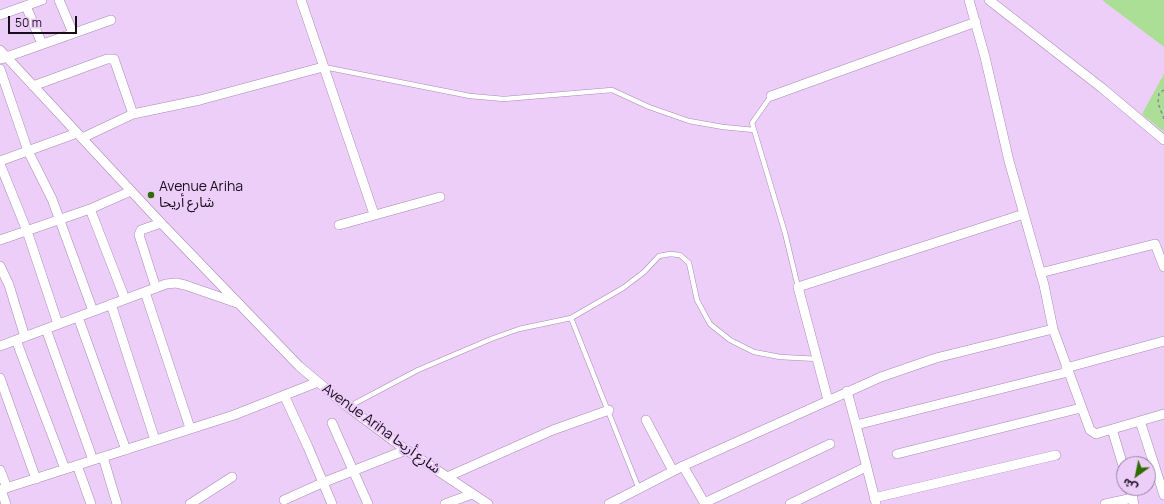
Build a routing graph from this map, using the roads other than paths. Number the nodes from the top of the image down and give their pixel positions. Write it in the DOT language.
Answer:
graph roads {
  1 [pos="42,0"];
  2 [pos="59,0"];
  3 [pos="302,0"];
  4 [pos="969,0"];
  5 [pos="989,0"];
  6 [pos="26,6"];
  7 [pos="0,15"];
  8 [pos="111,20"];
  9 [pos="976,22"];
  10 [pos="73,34"];
  11 [pos="42,44"];
  12 [pos="2,56"];
  13 [pos="323,66"];
  14 [pos="0,69"];
  15 [pos="33,86"];
  16 [pos="771,96"];
  17 [pos="132,114"];
  18 [pos="754,130"];
  19 [pos="79,135"];
  20 [pos="1164,140"];
  21 [pos="28,151"];
  22 [pos="0,163"];
  23 [pos="130,191"];
  24 [pos="440,197"];
  25 [pos="90,209"];
  26 [pos="374,214"];
  27 [pos="1024,214"];
  28 [pos="58,220"];
  29 [pos="161,223"];
  30 [pos="338,225"];
  31 [pos="27,231"];
  32 [pos="0,240"];
  33 [pos="1164,241"];
  34 [pos="1154,244"];
  35 [pos="0,266"];
  36 [pos="1164,267"];
  37 [pos="1040,273"];
  38 [pos="798,287"];
  39 [pos="156,288"];
  40 [pos="145,292"];
  41 [pos="125,299"];
  42 [pos="111,304"];
  43 [pos="238,304"];
  44 [pos="93,311"];
  45 [pos="78,317"];
  46 [pos="571,318"];
  47 [pos="58,324"];
  48 [pos="46,329"];
  49 [pos="1053,329"];
  50 [pos="21,339"];
  51 [pos="1164,341"];
  52 [pos="0,346"];
  53 [pos="818,359"];
  54 [pos="1067,370"];
  55 [pos="0,378"];
  56 [pos="318,382"];
  57 [pos="847,391"];
  58 [pos="284,396"];
  59 [pos="828,400"];
  60 [pos="348,407"];
  61 [pos="1081,408"];
  62 [pos="609,410"];
  63 [pos="1164,414"];
  64 [pos="646,420"];
  65 [pos="1140,421"];
  66 [pos="332,423"];
  67 [pos="856,425"];
  68 [pos="190,428"];
  69 [pos="1112,429"];
  70 [pos="156,440"];
  71 [pos="830,444"];
  72 [pos="126,450"];
  73 [pos="406,450"];
  74 [pos="898,454"];
  75 [pos="1056,455"];
  76 [pos="1120,456"];
  77 [pos="103,457"];
  78 [pos="93,460"];
  79 [pos="78,465"];
  80 [pos="683,466"];
  81 [pos="866,467"];
  82 [pos="65,469"];
  83 [pos="0,470"];
  84 [pos="354,470"];
  85 [pos="673,471"];
  86 [pos="232,477"];
  87 [pos="447,477"];
  88 [pos="36,479"];
  89 [pos="322,482"];
  90 [pos="3,489"];
  91 [pos="639,489"];
  92 [pos="472,494"];
  93 [pos="1164,495"];
  94 [pos="284,500"];
  95 [pos="1134,501"];
  96 [pos="875,502"];
  97 [pos="88,503"];
  98 [pos="6,504"];
  99 [pos="117,504"];
  100 [pos="190,504"];
  101 [pos="332,504"];
  102 [pos="368,504"];
  103 [pos="445,504"];
  104 [pos="488,504"];
  105 [pos="609,504"];
  106 [pos="704,504"];
  107 [pos="790,504"];
  108 [pos="1105,504"];
  1 -- 6 [label="street"];
  2 -- 10 [label="street"];
  3 -- 13 [label="street"];
  4 -- 9 [label="street"];
  5 -- 20 [label="street"];
  6 -- 7 [label="street"];
  6 -- 11 [label="street"];
  8 -- 10 [label="street"];
  9 -- 16 [label="street"];
  9 -- 27 [label="street"];
  10 -- 11 [label="street"];
  11 -- 12 [label="street"];
  12 -- 15 [label="street, Avenue Ariha شارع أريحا"];
  13 -- 17 [label="street"];
  13 -- 18 [label="lane"];
  13 -- 26 [label="street"];
  14 -- 21 [label="street"];
  15 -- 17 [label="street"];
  15 -- 19 [label="street, Avenue Ariha شارع أريحا"];
  16 -- 18 [label="lane"];
  17 -- 19 [label="street"];
  18 -- 38 [label="lane"];
  19 -- 21 [label="street"];
  19 -- 23 [label="street, Avenue Ariha شارع أريحا"];
  21 -- 22 [label="street"];
  21 -- 28 [label="street"];
  22 -- 31 [label="street"];
  23 -- 25 [label="street"];
  23 -- 29 [label="street, Avenue Ariha شارع أريحا"];
  24 -- 26 [label="street"];
  25 -- 28 [label="street"];
  25 -- 41 [label="street"];
  26 -- 30 [label="street"];
  27 -- 37 [label="street"];
  27 -- 38 [label="street"];
  28 -- 31 [label="street"];
  28 -- 44 [label="street"];
  29 -- 39 [label="street"];
  29 -- 43 [label="street, Avenue Ariha شارع أريحا"];
  31 -- 32 [label="street"];
  31 -- 47 [label="street"];
  33 -- 34 [label="street"];
  34 -- 36 [label="street"];
  34 -- 37 [label="street"];
  35 -- 50 [label="street"];
  37 -- 49 [label="street"];
  38 -- 53 [label="street"];
  39 -- 40 [label="street"];
  39 -- 43 [label="street"];
  40 -- 41 [label="street"];
  40 -- 68 [label="street"];
  41 -- 42 [label="street"];
  42 -- 44 [label="street"];
  42 -- 70 [label="street"];
  43 -- 56 [label="street, Avenue Ariha شارع أريحا"];
  44 -- 45 [label="street"];
  45 -- 47 [label="street"];
  45 -- 72 [label="street"];
  46 -- 53 [label="lane"];
  46 -- 60 [label="lane"];
  46 -- 62 [label="lane"];
  47 -- 48 [label="street"];
  48 -- 50 [label="street"];
  48 -- 78 [label="street"];
  49 -- 54 [label="street"];
  49 -- 57 [label="street"];
  50 -- 52 [label="street"];
  50 -- 82 [label="street"];
  51 -- 54 [label="street"];
  53 -- 59 [label="street"];
  54 -- 61 [label="street"];
  54 -- 67 [label="street"];
  55 -- 88 [label="street"];
  56 -- 58 [label="street"];
  56 -- 60 [label="street, Avenue Ariha شارع أريحا"];
  57 -- 59 [label="street"];
  57 -- 67 [label="street"];
  58 -- 68 [label="street"];
  58 -- 89 [label="street"];
  59 -- 80 [label="street"];
  60 -- 73 [label="street, Avenue Ariha شارع أريحا"];
  61 -- 69 [label="street"];
  61 -- 74 [label="street"];
  62 -- 87 [label="street"];
  62 -- 91 [label="lane"];
  63 -- 65 [label="street"];
  64 -- 85 [label="street"];
  65 -- 69 [label="street"];
  65 -- 93 [label="street"];
  66 -- 84 [label="street"];
  67 -- 81 [label="street"];
  68 -- 70 [label="street"];
  69 -- 76 [label="street"];
  70 -- 72 [label="street"];
  71 -- 106 [label="street"];
  72 -- 77 [label="street"];
  73 -- 84 [label="street"];
  73 -- 87 [label="street, Avenue Ariha شارع أريحا"];
  75 -- 96 [label="street"];
  77 -- 78 [label="street"];
  77 -- 99 [label="street"];
  78 -- 79 [label="street"];
  79 -- 82 [label="street"];
  79 -- 97 [label="street"];
  80 -- 85 [label="street"];
  80 -- 106 [label="street"];
  81 -- 96 [label="street"];
  81 -- 107 [label="street"];
  82 -- 88 [label="street"];
  83 -- 90 [label="street"];
  84 -- 89 [label="street"];
  84 -- 102 [label="street"];
  85 -- 91 [label="street"];
  86 -- 100 [label="street"];
  87 -- 92 [label="street, Avenue Ariha شارع أريحا"];
  88 -- 90 [label="street"];
  89 -- 94 [label="street"];
  89 -- 101 [label="street"];
  90 -- 98 [label="street"];
  91 -- 105 [label="street"];
  92 -- 103 [label="street"];
  92 -- 104 [label="street, Avenue Ariha شارع أريحا"];
  95 -- 108 [label="street"];
}
